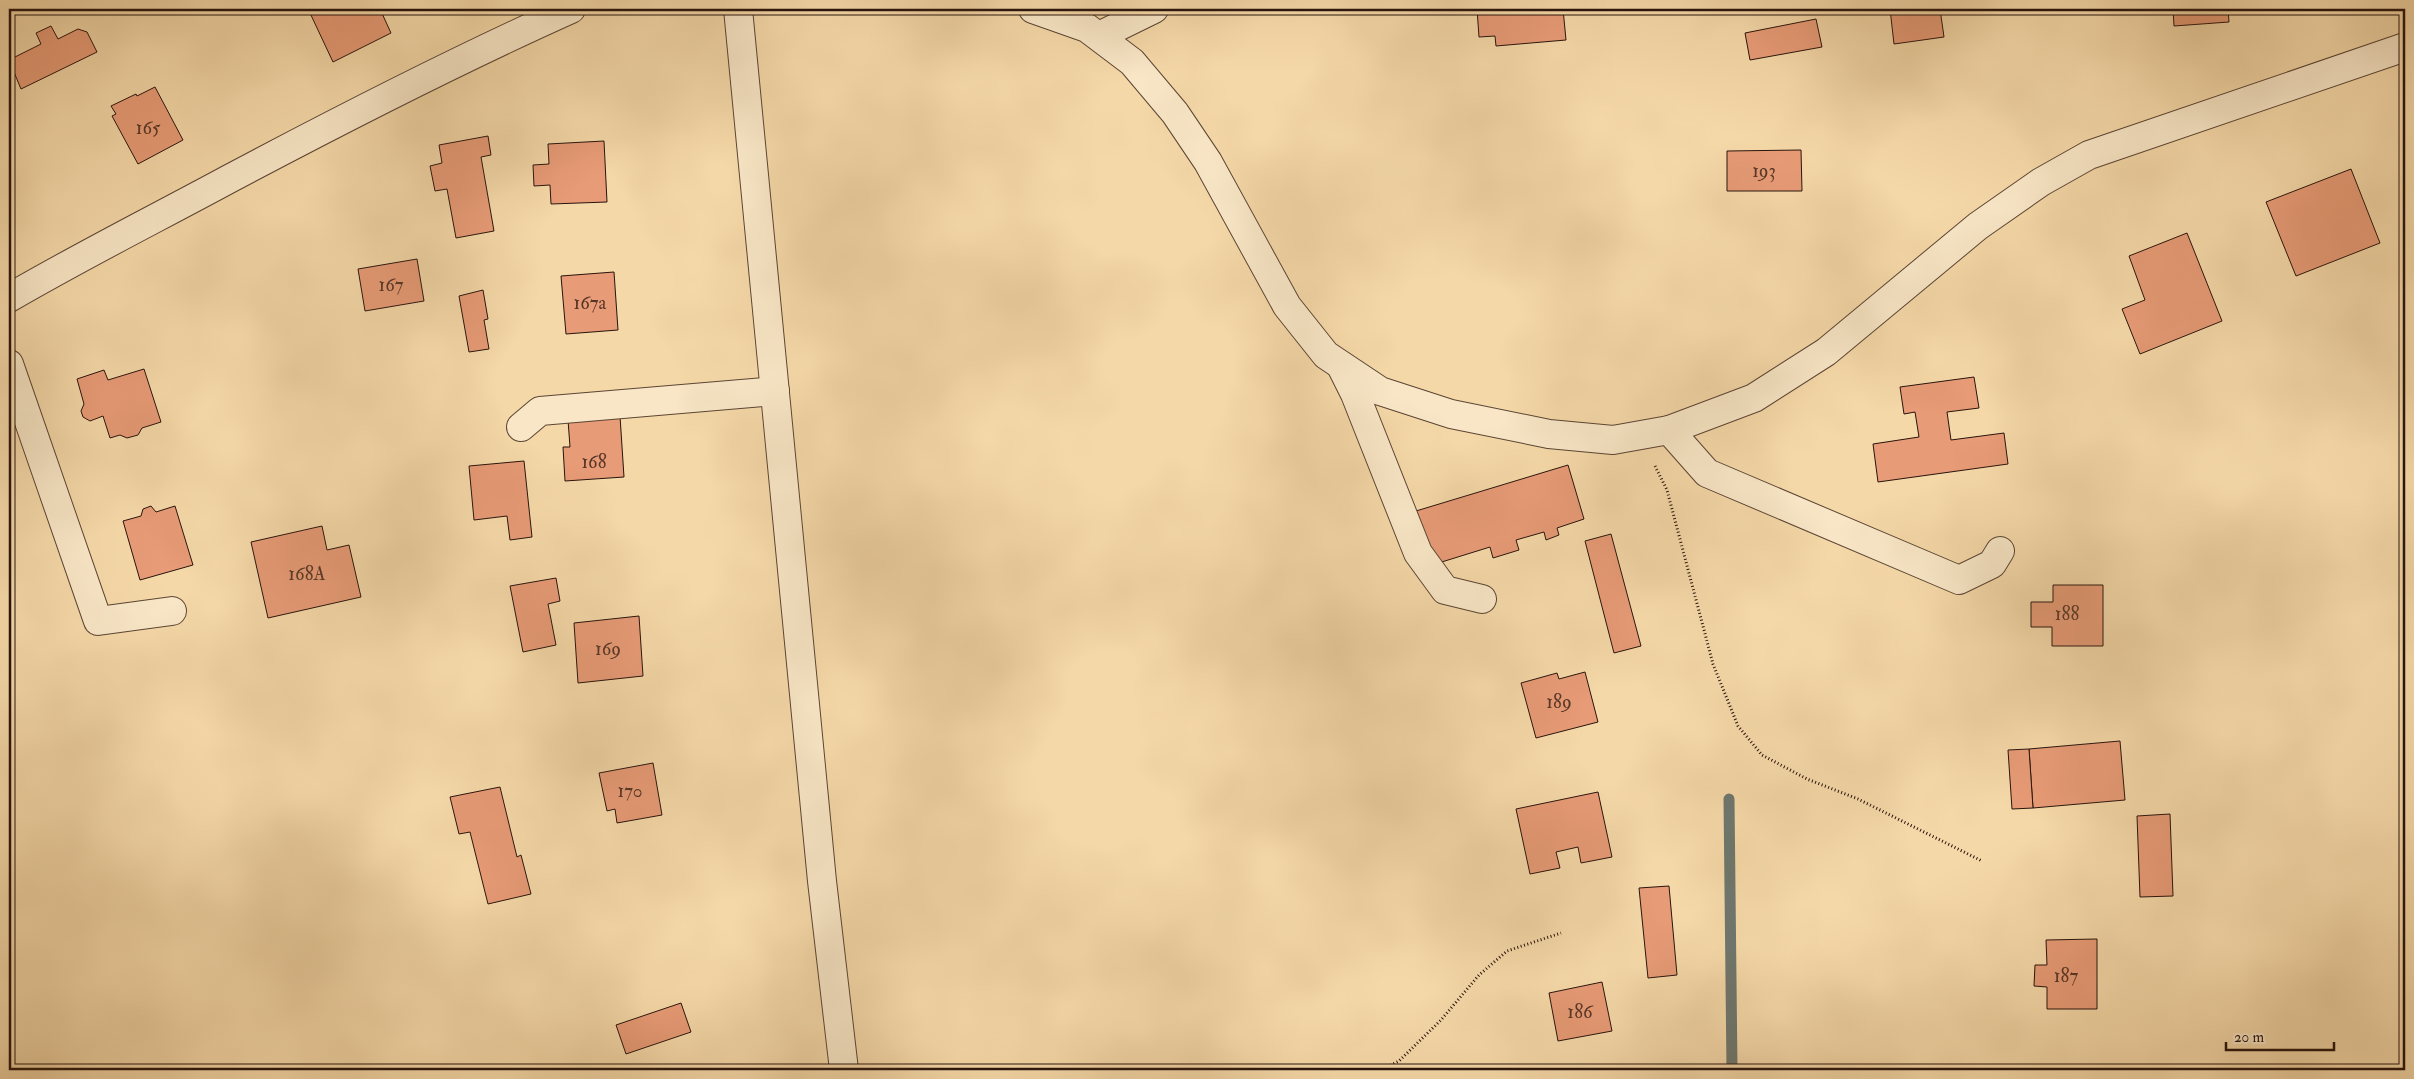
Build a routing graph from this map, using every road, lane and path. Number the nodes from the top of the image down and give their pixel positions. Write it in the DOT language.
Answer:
graph roads {
  1 [pos="571,9"];
  2 [pos="738,9"];
  3 [pos="1033,9"];
  4 [pos="1154,9"];
  5 [pos="1099,36"];
  6 [pos="2405,47"];
  7 [pos="9,298"];
  8 [pos="9,364"];
  9 [pos="1340,364"];
  10 [pos="775,391"];
  11 [pos="520,427"];
  12 [pos="1669,430"];
  13 [pos="1641,436"];
  14 [pos="2000,551"];
  15 [pos="1482,599"];
  16 [pos="172,610"];
  17 [pos="1982,861"];
  18 [pos="1561,933"];
  19 [pos="844,1070"];
  20 [pos="1381,1070"];
  1 -- 7 [label="street"];
  2 -- 10 [label="street"];
  3 -- 5 [label="street"];
  4 -- 5 [label="street"];
  5 -- 9 [label="street"];
  6 -- 12 [label="street"];
  8 -- 16 [label="street"];
  9 -- 13 [label="street"];
  9 -- 15 [label="street"];
  10 -- 11 [label="street"];
  10 -- 19 [label="street"];
  12 -- 13 [label="street"];
  12 -- 14 [label="street"];
  13 -- 17 [label="path"];
  18 -- 20 [label="path"];
}
